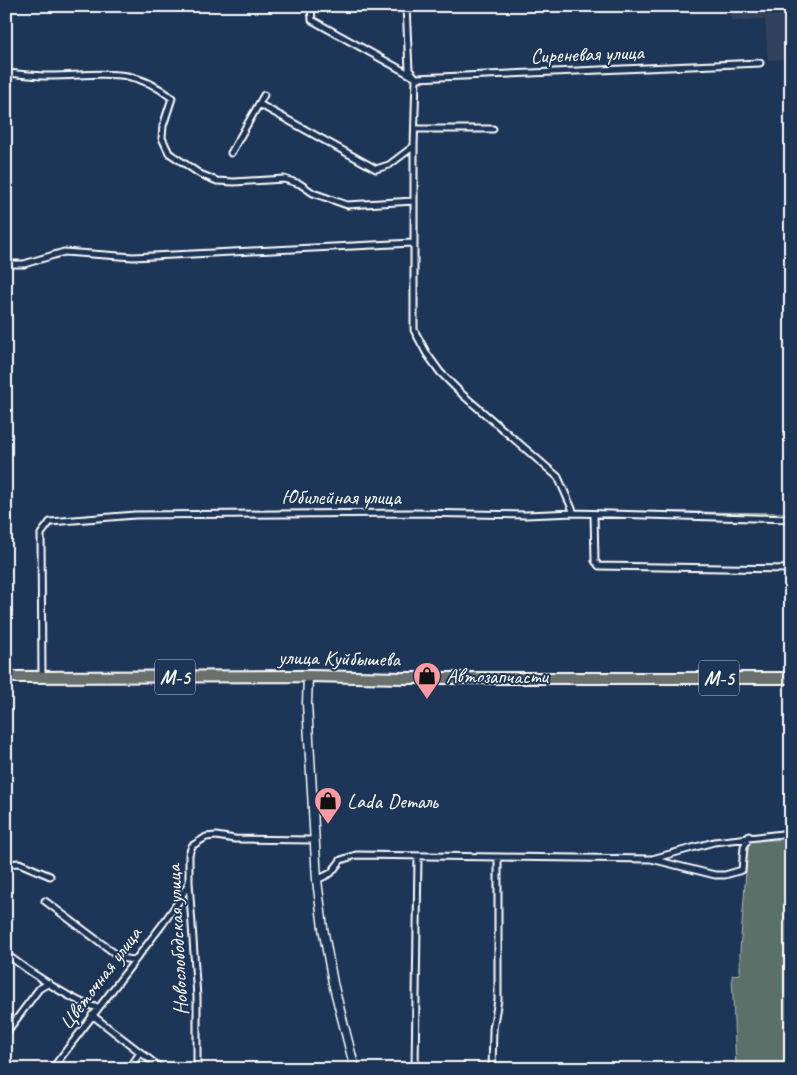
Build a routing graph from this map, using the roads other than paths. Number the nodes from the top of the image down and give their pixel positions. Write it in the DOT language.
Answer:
graph roads {
  1 [pos="311,6"];
  2 [pos="406,6"];
  3 [pos="760,63"];
  4 [pos="6,74"];
  5 [pos="416,78"];
  6 [pos="264,95"];
  7 [pos="259,104"];
  8 [pos="416,129"];
  9 [pos="493,129"];
  10 [pos="414,146"];
  11 [pos="231,153"];
  12 [pos="414,201"];
  13 [pos="414,243"];
  14 [pos="6,264"];
  15 [pos="574,513"];
  16 [pos="594,514"];
  17 [pos="791,519"];
  18 [pos="791,569"];
  19 [pos="308,676"];
  20 [pos="6,677"];
  21 [pos="42,678"];
  22 [pos="791,678"];
  23 [pos="791,833"];
  24 [pos="749,836"];
  25 [pos="315,840"];
  26 [pos="418,856"];
  27 [pos="498,858"];
  28 [pos="651,859"];
  29 [pos="6,864"];
  30 [pos="50,876"];
  31 [pos="318,880"];
  32 [pos="189,882"];
  33 [pos="45,901"];
  34 [pos="6,954"];
  35 [pos="133,960"];
  36 [pos="50,983"];
  37 [pos="98,1007"];
  38 [pos="92,1015"];
  39 [pos="6,1033"];
  40 [pos="140,1053"];
  41 [pos="52,1069"];
  42 [pos="129,1069"];
  43 [pos="162,1069"];
  44 [pos="197,1069"];
  45 [pos="355,1069"];
  46 [pos="415,1069"];
  47 [pos="492,1069"];
  1 -- 5 [label="street"];
  2 -- 5 [label="street"];
  3 -- 5 [label="street, Сиреневая улица"];
  4 -- 12 [label="street"];
  5 -- 8 [label="street"];
  6 -- 7 [label="street"];
  7 -- 10 [label="street"];
  7 -- 11 [label="street"];
  8 -- 9 [label="street"];
  8 -- 10 [label="street"];
  10 -- 12 [label="street"];
  12 -- 13 [label="street"];
  13 -- 14 [label="street"];
  13 -- 15 [label="street"];
  15 -- 16 [label="street, Юбилейная улица"];
  15 -- 21 [label="street, Юбилейная улица"];
  16 -- 17 [label="street, Юбилейная улица"];
  16 -- 18 [label="street"];
  19 -- 21 [label="highway, улица Куйбышева / М-5"];
  19 -- 22 [label="highway, улица Куйбышева / М-5"];
  19 -- 25 [label="street"];
  20 -- 21 [label="highway, улица Куйбышева / М-5"];
  23 -- 24 [label="street"];
  24 -- 28 [label="street"];
  24 -- 28 [label="street"];
  25 -- 31 [label="street"];
  25 -- 32 [label="street, Новослободская улица"];
  26 -- 27 [label="street"];
  26 -- 31 [label="street"];
  26 -- 46 [label="street"];
  27 -- 28 [label="street"];
  27 -- 47 [label="street"];
  29 -- 30 [label="street"];
  31 -- 45 [label="street"];
  32 -- 35 [label="street, Цветочная улица"];
  32 -- 44 [label="street, Новослободская улица"];
  33 -- 35 [label="street"];
  34 -- 36 [label="street"];
  35 -- 37 [label="street, Цветочная улица"];
  36 -- 37 [label="street"];
  36 -- 39 [label="street"];
  37 -- 38 [label="street, Цветочная улица"];
  38 -- 40 [label="street"];
  38 -- 41 [label="street, Цветочная улица"];
  40 -- 42 [label="street"];
  40 -- 43 [label="street"];
}
